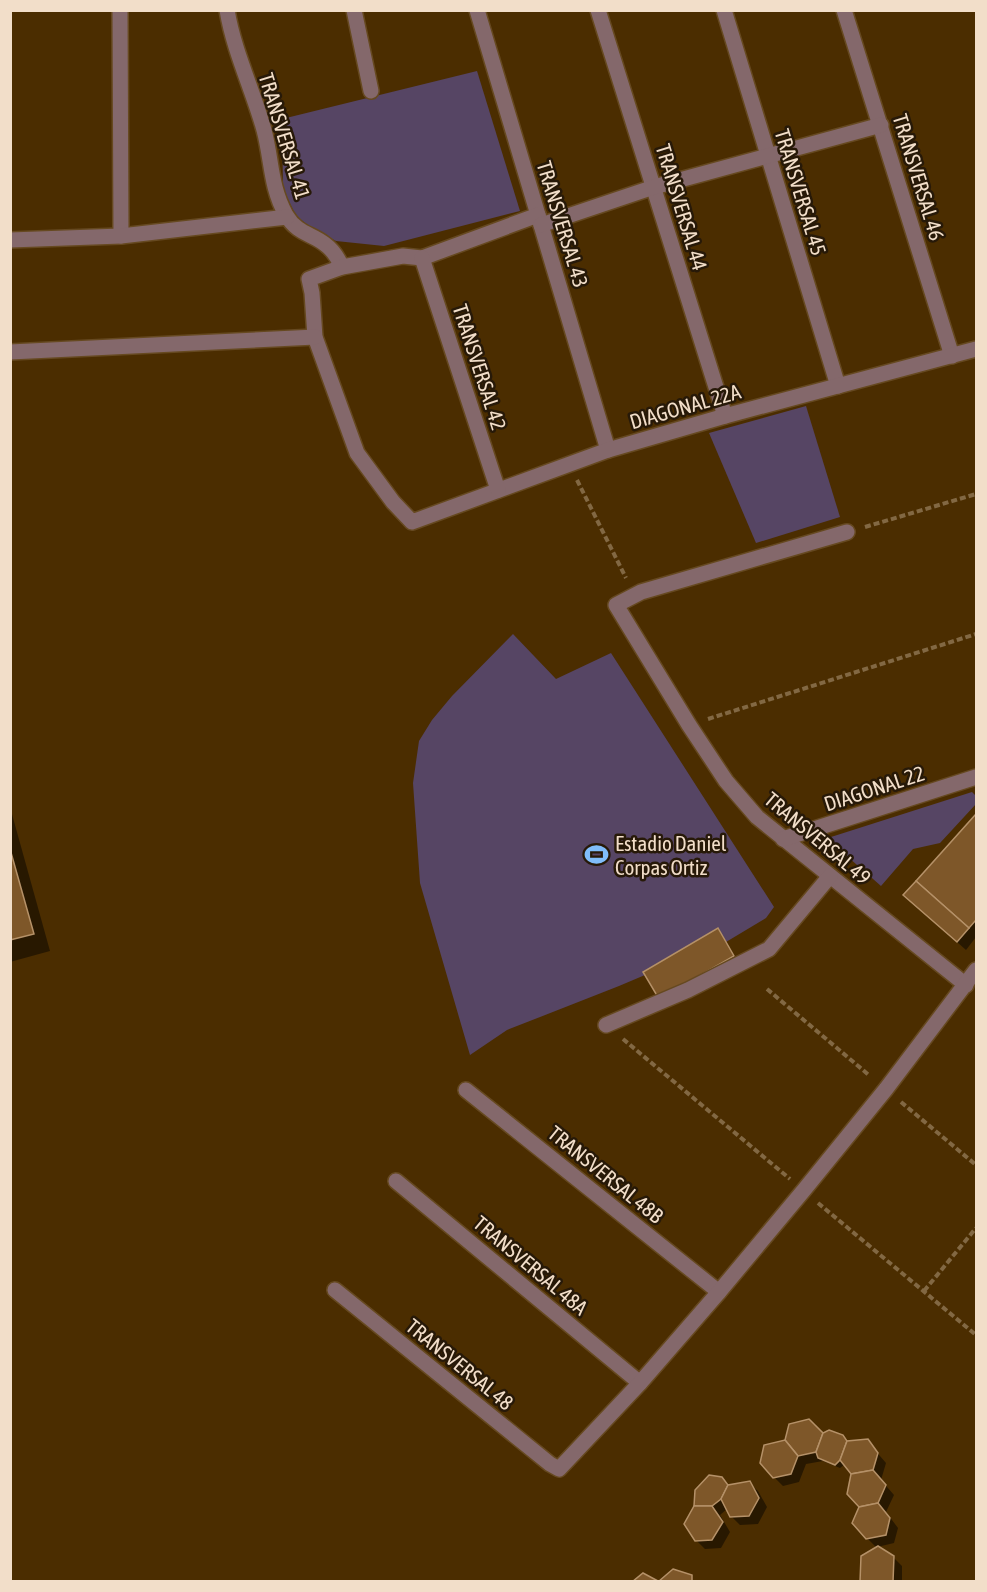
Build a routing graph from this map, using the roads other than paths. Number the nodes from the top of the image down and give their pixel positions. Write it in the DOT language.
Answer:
graph roads {
  1 [pos="120,10"];
  2 [pos="227,10"];
  3 [pos="354,10"];
  4 [pos="477,10"];
  5 [pos="598,10"];
  6 [pos="724,10"];
  7 [pos="844,10"];
  8 [pos="371,91"];
  9 [pos="881,125"];
  10 [pos="768,156"];
  11 [pos="654,187"];
  12 [pos="288,217"];
  13 [pos="539,220"];
  14 [pos="122,236"];
  15 [pos="10,240"];
  16 [pos="422,258"];
  17 [pos="342,267"];
  18 [pos="315,337"];
  19 [pos="976,349"];
  20 [pos="10,352"];
  21 [pos="952,356"];
  22 [pos="838,386"];
  23 [pos="725,416"];
  24 [pos="608,450"];
  25 [pos="498,490"];
  26 [pos="847,532"];
  27 [pos="976,777"];
  28 [pos="783,839"];
  29 [pos="830,876"];
  30 [pos="976,969"];
  31 [pos="966,985"];
  32 [pos="606,1025"];
  33 [pos="466,1090"];
  34 [pos="396,1180"];
  35 [pos="335,1290"];
  36 [pos="719,1292"];
  37 [pos="640,1383"];
  1 -- 14 [label="street"];
  2 -- 12 [label="street, TRANSVERSAL 41"];
  3 -- 8 [label="street"];
  4 -- 13 [label="street, TRANSVERSAL 43"];
  5 -- 11 [label="street, TRANSVERSAL 44"];
  6 -- 10 [label="street, TRANSVERSAL 45"];
  7 -- 9 [label="street, TRANSVERSAL 46"];
  9 -- 10 [label="street"];
  9 -- 21 [label="street, TRANSVERSAL 46"];
  10 -- 11 [label="street"];
  10 -- 22 [label="street, TRANSVERSAL 45"];
  11 -- 13 [label="street"];
  11 -- 23 [label="street, TRANSVERSAL 44"];
  12 -- 14 [label="street"];
  12 -- 17 [label="street, TRANSVERSAL 41"];
  13 -- 16 [label="street"];
  13 -- 24 [label="street, TRANSVERSAL 43"];
  14 -- 15 [label="street"];
  16 -- 17 [label="street"];
  16 -- 25 [label="street, TRANSVERSAL 42"];
  17 -- 18 [label="street"];
  18 -- 20 [label="street"];
  18 -- 25 [label="street, DIAGONAL 22A"];
  19 -- 21 [label="street, DIAGONAL 22A"];
  21 -- 22 [label="street, DIAGONAL 22A"];
  22 -- 23 [label="street, DIAGONAL 22A"];
  23 -- 24 [label="street, DIAGONAL 22A"];
  24 -- 25 [label="street, DIAGONAL 22A"];
  26 -- 28 [label="street, TRANSVERSAL 49"];
  27 -- 28 [label="street, DIAGONAL 22"];
  28 -- 29 [label="street, TRANSVERSAL 49"];
  29 -- 31 [label="street, TRANSVERSAL 49"];
  29 -- 32 [label="street"];
  30 -- 31 [label="street"];
  31 -- 36 [label="street"];
  33 -- 36 [label="street, TRANSVERSAL 48B"];
  34 -- 37 [label="street, TRANSVERSAL 48A"];
  35 -- 37 [label="street, TRANSVERSAL 48"];
  36 -- 37 [label="street"];
}
